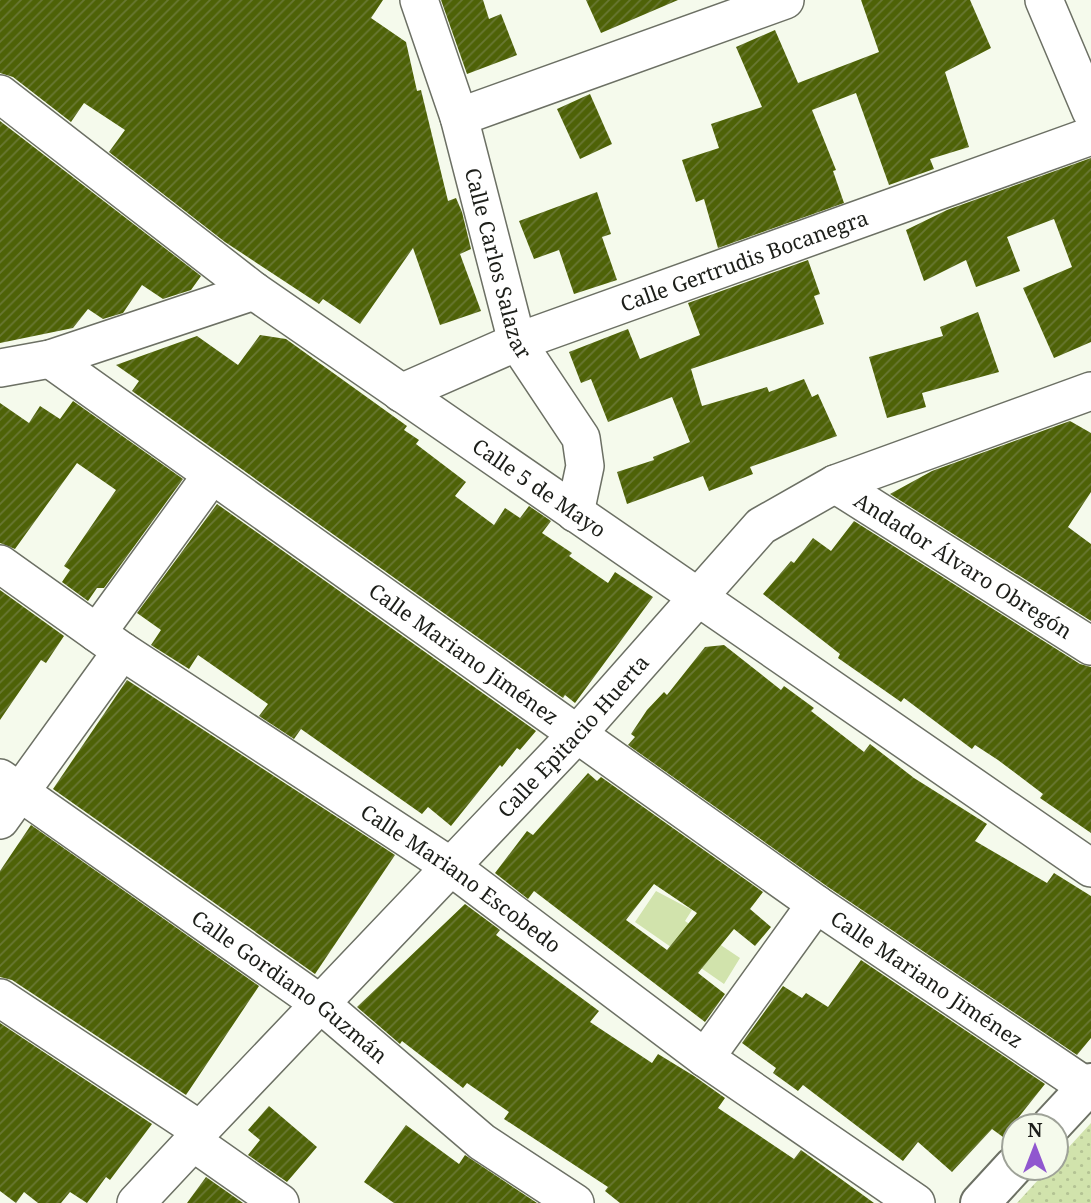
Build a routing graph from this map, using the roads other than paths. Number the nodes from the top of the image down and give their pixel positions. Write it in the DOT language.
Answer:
graph roads {
  1 [pos="419,0"];
  2 [pos="785,0"];
  3 [pos="1044,0"];
  4 [pos="0,94"];
  5 [pos="1091,111"];
  6 [pos="459,117"];
  7 [pos="1091,136"];
  8 [pos="254,291"];
  9 [pos="517,342"];
  10 [pos="50,359"];
  11 [pos="0,368"];
  12 [pos="1091,391"];
  13 [pos="401,393"];
  14 [pos="211,476"];
  15 [pos="835,484"];
  16 [pos="575,513"];
  17 [pos="0,564"];
  18 [pos="699,599"];
  19 [pos="109,642"];
  20 [pos="1091,646"];
  21 [pos="578,733"];
  22 [pos="7,797"];
  23 [pos="450,866"];
  24 [pos="1091,869"];
  25 [pos="816,904"];
  26 [pos="0,998"];
  27 [pos="321,1005"];
  28 [pos="705,1058"];
  29 [pos="1089,1085"];
  30 [pos="1064,1112"];
  31 [pos="196,1136"];
  32 [pos="1000,1181"];
  33 [pos="136,1203"];
  34 [pos="280,1203"];
  35 [pos="575,1203"];
  36 [pos="916,1203"];
  37 [pos="980,1203"];
  1 -- 6 [label="street, Calle Carlos Salazar"];
  2 -- 6 [label="street"];
  3 -- 5 [label="street"];
  4 -- 8 [label="street, Calle 5 de Mayo"];
  6 -- 9 [label="street, Calle Carlos Salazar"];
  7 -- 9 [label="street, Calle Gertrudis Bocanegra"];
  8 -- 10 [label="street"];
  8 -- 13 [label="street, Calle 5 de Mayo"];
  9 -- 13 [label="street, Calle Gertrudis Bocanegra"];
  9 -- 16 [label="street, Calle Carlos Salazar"];
  10 -- 11 [label="street"];
  10 -- 14 [label="street, Calle Mariano Jiménez"];
  12 -- 15 [label="street, Calle Epitacio Huerta"];
  13 -- 16 [label="street, Calle 5 de Mayo"];
  14 -- 19 [label="street"];
  14 -- 21 [label="street, Calle Mariano Jiménez"];
  15 -- 18 [label="street, Calle Epitacio Huerta"];
  15 -- 20 [label="street, Andador Álvaro Obregón"];
  16 -- 18 [label="street, Calle 5 de Mayo"];
  17 -- 19 [label="street, Calle Mariano Escobedo"];
  18 -- 21 [label="street, Calle Epitacio Huerta"];
  18 -- 24 [label="street, Calle 5 de Mayo"];
  19 -- 22 [label="street"];
  19 -- 23 [label="street, Calle Mariano Escobedo"];
  21 -- 23 [label="street, Calle Epitacio Huerta"];
  21 -- 25 [label="street, Calle Mariano Jiménez"];
  22 -- 27 [label="street, Calle Gordiano Guzmán"];
  23 -- 27 [label="street, Calle Epitacio Huerta"];
  23 -- 28 [label="street, Calle Mariano Escobedo"];
  25 -- 28 [label="street"];
  25 -- 29 [label="street, Calle Mariano Jiménez"];
  26 -- 31 [label="street"];
  27 -- 31 [label="street, Calle Epitacio Huerta"];
  27 -- 35 [label="street, Calle Gordiano Guzmán"];
  28 -- 36 [label="street, Calle Mariano Escobedo"];
  29 -- 30 [label="highway"];
  31 -- 33 [label="street, Calle Epitacio Huerta"];
  31 -- 34 [label="street"];
  32 -- 37 [label="highway"];
}
